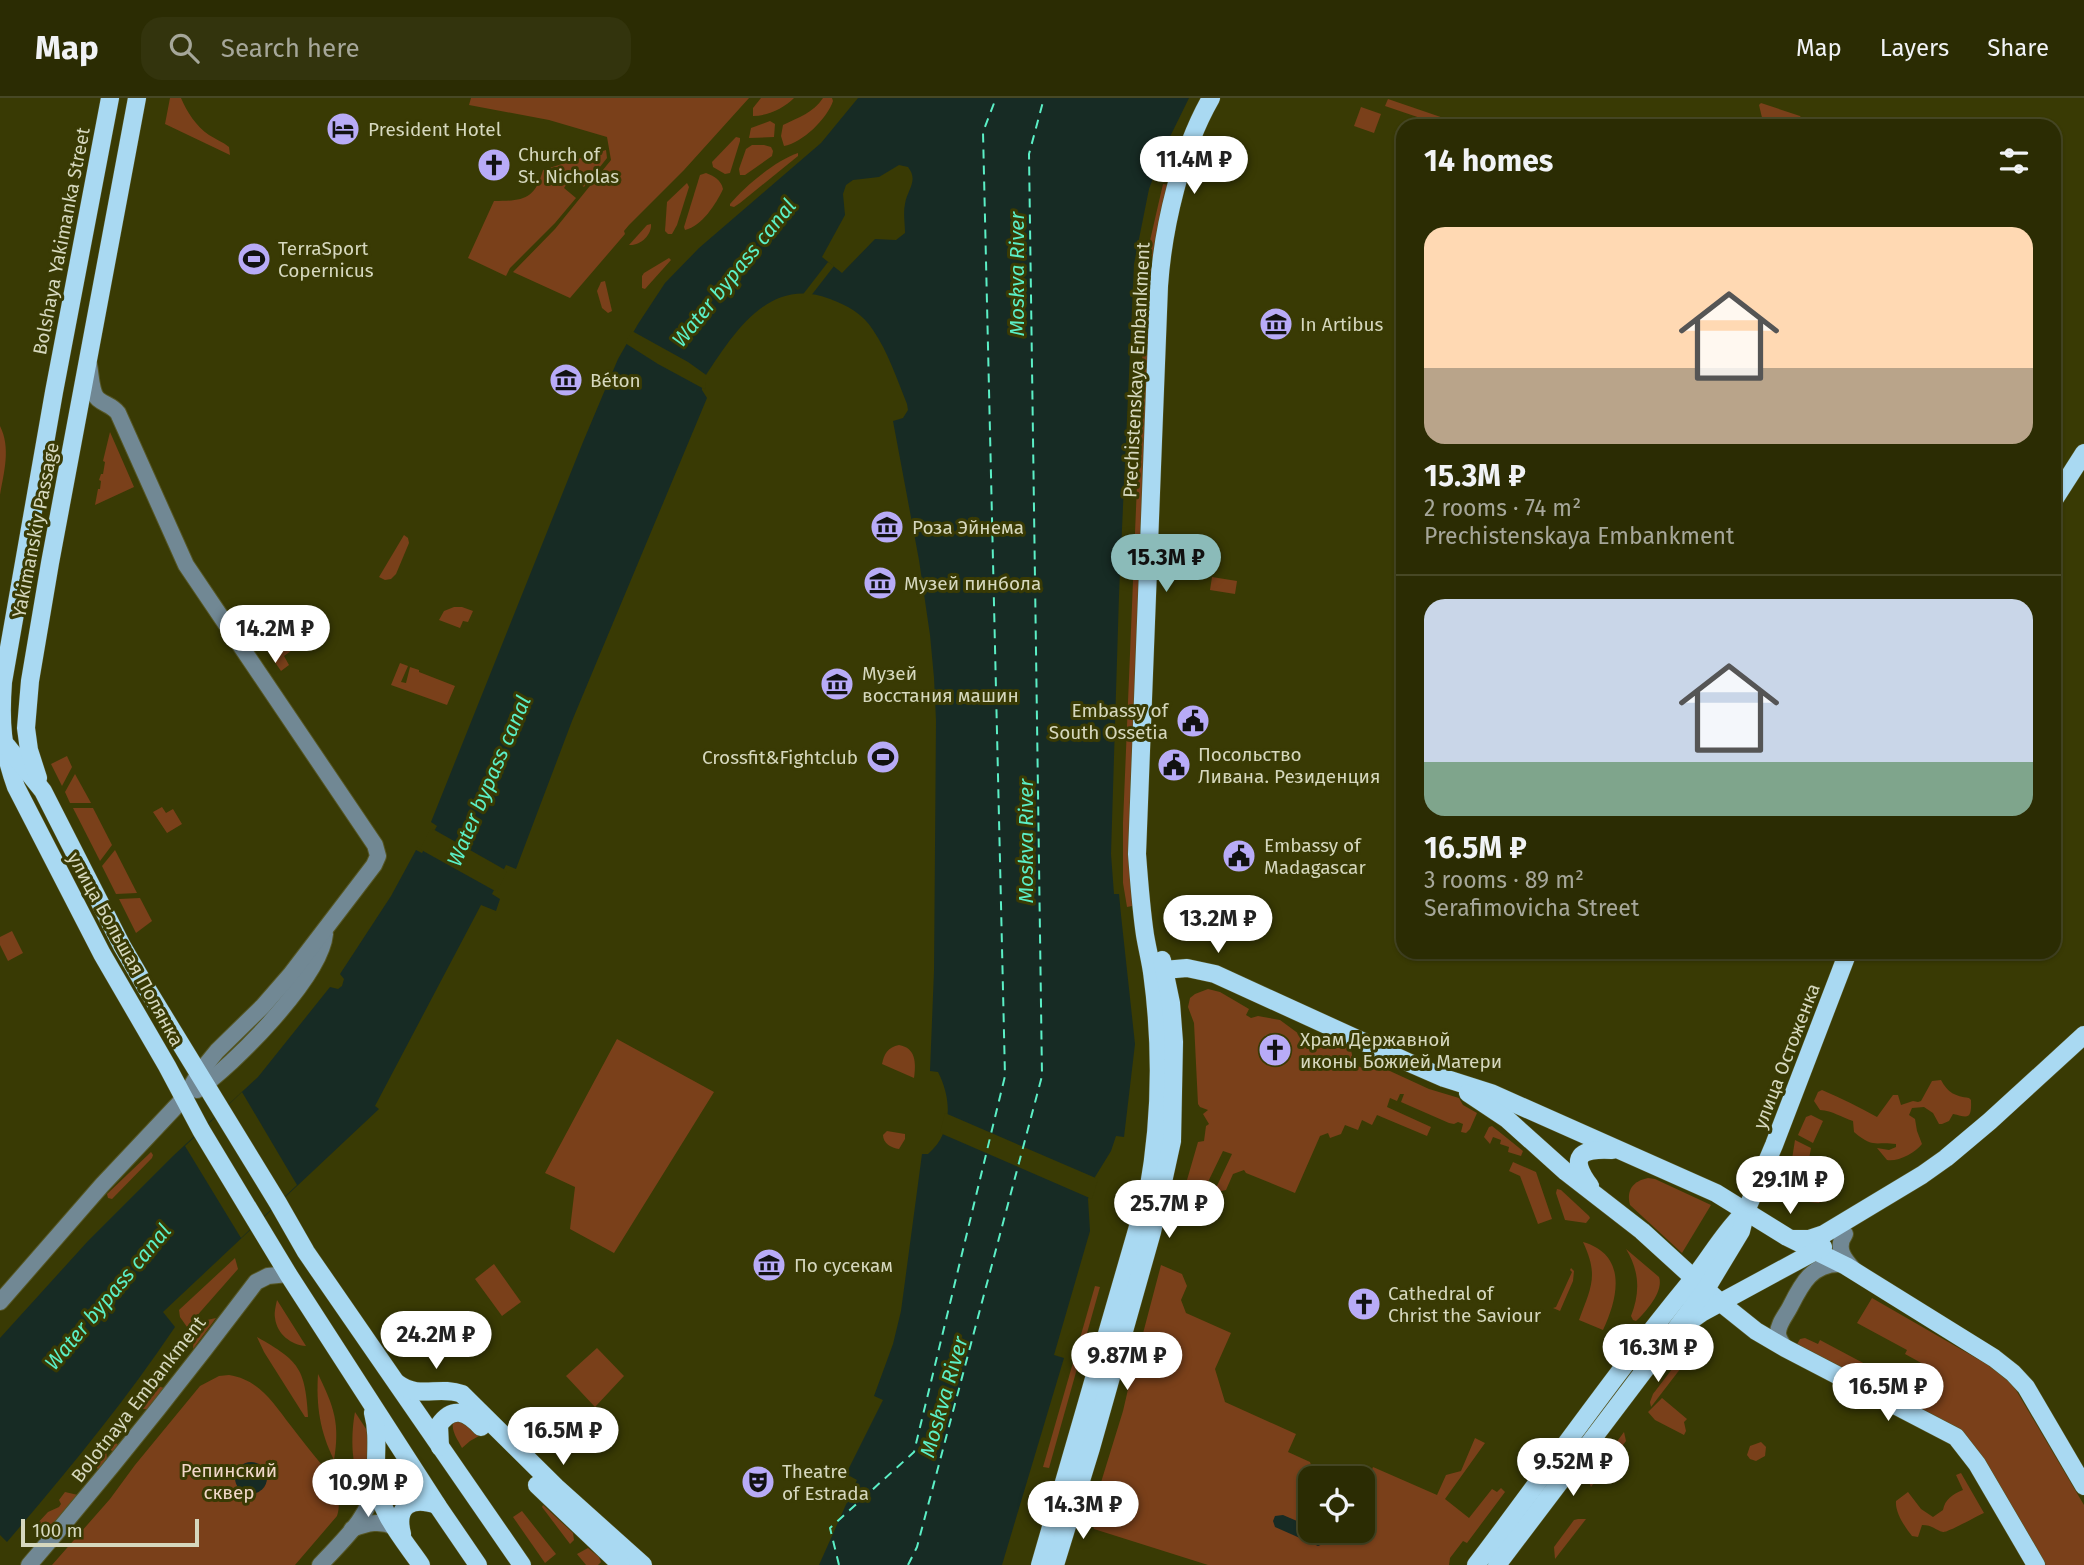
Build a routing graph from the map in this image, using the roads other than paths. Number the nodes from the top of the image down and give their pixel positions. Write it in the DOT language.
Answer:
graph roads {
  1 [pos="110,98"];
  2 [pos="136,98"];
  3 [pos="1211,98"];
  4 [pos="88,359"];
  5 [pos="2084,453"];
  6 [pos="2061,489"];
  7 [pos="14,620"];
  8 [pos="0,645"];
  9 [pos="1,739"];
  10 [pos="43,791"];
  11 [pos="1845,959"];
  12 [pos="1158,970"];
  13 [pos="2084,1035"];
  14 [pos="1444,1078"];
  15 [pos="202,1079"];
  16 [pos="184,1098"];
  17 [pos="1619,1150"];
  18 [pos="1922,1175"];
  19 [pos="1601,1199"];
  20 [pos="1746,1211"];
  21 [pos="1845,1234"];
  22 [pos="1787,1237"];
  23 [pos="1816,1251"];
  24 [pos="1842,1264"];
  25 [pos="1858,1274"];
  26 [pos="288,1275"];
  27 [pos="1700,1283"];
  28 [pos="0,1302"];
  29 [pos="1721,1303"];
  30 [pos="1670,1337"];
  31 [pos="1785,1348"];
  32 [pos="394,1381"];
  33 [pos="371,1402"];
  34 [pos="440,1447"];
  35 [pos="376,1479"];
  36 [pos="2084,1486"];
  37 [pos="437,1505"];
  38 [pos="352,1529"];
  39 [pos="399,1534"];
  40 [pos="29,1565"];
  41 [pos="320,1565"];
  42 [pos="421,1565"];
  43 [pos="478,1565"];
  44 [pos="522,1565"];
  45 [pos="621,1565"];
  46 [pos="643,1565"];
  47 [pos="1040,1565"];
  48 [pos="1055,1565"];
  49 [pos="1476,1565"];
  50 [pos="1497,1565"];
  51 [pos="2036,1565"];
  1 -- 7 [label="main road, Bolshaya Yakimanka Street"];
  2 -- 4 [label="main road"];
  3 -- 12 [label="main road, Prechistenskaya Embankment"];
  4 -- 10 [label="main road, Yakimanskiy Passage"];
  4 -- 15 [label="street"];
  5 -- 6 [label="main road"];
  7 -- 8 [label="main road"];
  7 -- 9 [label="main road, улица Большая Полянка"];
  9 -- 10 [label="main road"];
  9 -- 16 [label="main road, улица Большая Полянка"];
  10 -- 15 [label="main road"];
  11 -- 20 [label="main road, улица Остоженка"];
  12 -- 14 [label="main road"];
  12 -- 47 [label="main road, Prechistenskaya Embankment"];
  12 -- 48 [label="main road, Prechistenskaya Embankment"];
  13 -- 18 [label="main road"];
  14 -- 17 [label="main road"];
  14 -- 19 [label="main road"];
  15 -- 16 [label="street"];
  15 -- 32 [label="main road"];
  16 -- 26 [label="main road, улица Большая Полянка"];
  16 -- 28 [label="street"];
  17 -- 19 [label="main road"];
  17 -- 20 [label="main road"];
  18 -- 21 [label="main road"];
  18 -- 22 [label="main road"];
  19 -- 27 [label="main road"];
  20 -- 22 [label="main road"];
  20 -- 27 [label="main road, улица Остоженка"];
  21 -- 23 [label="main road"];
  21 -- 25 [label="street"];
  22 -- 23 [label="main road"];
  23 -- 24 [label="main road"];
  23 -- 29 [label="main road"];
  24 -- 25 [label="main road"];
  24 -- 31 [label="street"];
  25 -- 36 [label="main road"];
  26 -- 33 [label="main road, улица Большая Полянка"];
  26 -- 40 [label="street, Bolotnaya Embankment"];
  27 -- 29 [label="main road"];
  27 -- 30 [label="main road"];
  27 -- 49 [label="main road"];
  29 -- 30 [label="main road"];
  29 -- 31 [label="main road"];
  30 -- 50 [label="main road"];
  31 -- 51 [label="main road"];
  32 -- 34 [label="main road"];
  32 -- 46 [label="main road"];
  33 -- 35 [label="main road"];
  33 -- 37 [label="main road, улица Большая Полянка"];
  34 -- 44 [label="main road"];
  34 -- 45 [label="main road"];
  35 -- 38 [label="street"];
  35 -- 39 [label="main road"];
  37 -- 39 [label="main road"];
  37 -- 43 [label="main road, улица Большая Полянка"];
  38 -- 39 [label="street"];
  38 -- 41 [label="street"];
  39 -- 42 [label="main road"];
}
